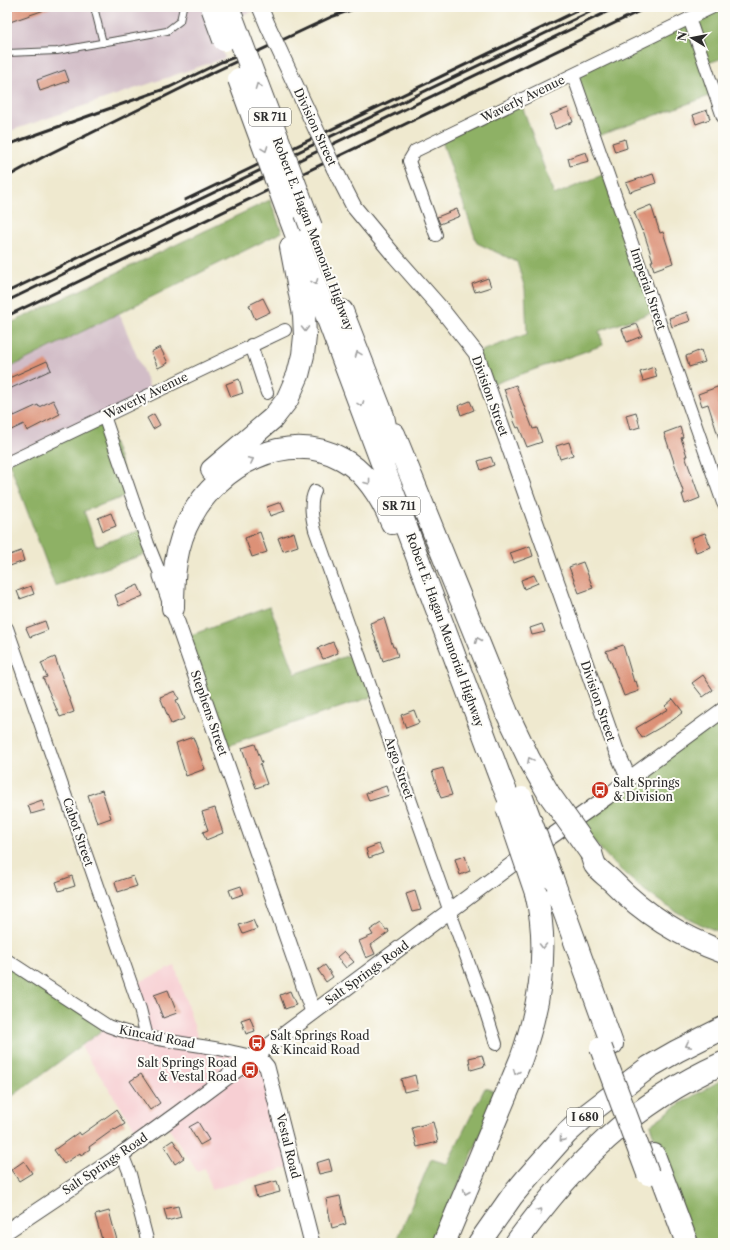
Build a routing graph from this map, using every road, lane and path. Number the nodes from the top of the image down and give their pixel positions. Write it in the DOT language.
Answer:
graph roads {
  1 [pos="94,7"];
  2 [pos="183,7"];
  3 [pos="212,7"];
  4 [pos="228,7"];
  5 [pos="713,7"];
  6 [pos="263,8"];
  7 [pos="689,18"];
  8 [pos="104,43"];
  9 [pos="7,53"];
  10 [pos="573,74"];
  11 [pos="723,117"];
  12 [pos="298,232"];
  13 [pos="436,235"];
  14 [pos="285,330"];
  15 [pos="251,345"];
  16 [pos="267,393"];
  17 [pos="104,416"];
  18 [pos="383,416"];
  19 [pos="7,463"];
  20 [pos="315,491"];
  21 [pos="723,503"];
  22 [pos="161,576"];
  23 [pos="427,582"];
  24 [pos="173,608"];
  25 [pos="7,628"];
  26 [pos="723,710"];
  27 [pos="629,779"];
  28 [pos="513,804"];
  29 [pos="591,853"];
  30 [pos="544,886"];
  31 [pos="450,912"];
  32 [pos="723,940"];
  33 [pos="723,952"];
  34 [pos="7,960"];
  35 [pos="313,1012"];
  36 [pos="723,1028"];
  37 [pos="147,1037"];
  38 [pos="496,1044"];
  39 [pos="253,1056"];
  40 [pos="723,1063"];
  41 [pos="723,1074"];
  42 [pos="122,1154"];
  43 [pos="651,1164"];
  44 [pos="7,1231"];
  45 [pos="148,1243"];
  46 [pos="312,1243"];
  47 [pos="444,1243"];
  48 [pos="480,1243"];
  49 [pos="516,1243"];
  50 [pos="534,1243"];
  51 [pos="674,1243"];
  52 [pos="686,1243"];
  1 -- 8 [label="lane"];
  2 -- 8 [label="lane"];
  3 -- 12 [label="highway, Robert E. Hagan Memorial Highway / SR 711, one-way, bridge"];
  12 -- 4 [label="highway, Robert E. Hagan Memorial Highway / SR 711, one-way, bridge"];
  5 -- 7 [label="street, Waverly Avenue"];
  6 -- 27 [label="street, Division Street, bridge"];
  7 -- 10 [label="street, Waverly Avenue"];
  7 -- 11 [label="street"];
  8 -- 9 [label="lane"];
  10 -- 13 [label="street, Waverly Avenue"];
  10 -- 21 [label="street, Imperial Street"];
  18 -- 12 [label="highway, Robert E. Hagan Memorial Highway / SR 711, one-way"];
  12 -- 22 [label="highway, one-way"];
  12 -- 23 [label="highway, Robert E. Hagan Memorial Highway / SR 711, one-way"];
  14 -- 15 [label="street, Waverly Avenue"];
  15 -- 16 [label="street"];
  15 -- 17 [label="street, Waverly Avenue"];
  17 -- 19 [label="street, Waverly Avenue"];
  17 -- 22 [label="street, Stephens Street"];
  18 -- 28 [label="highway"];
  29 -- 18 [label="highway, one-way, bridge"];
  20 -- 31 [label="street, Argo Street"];
  22 -- 24 [label="street, Stephens Street"];
  24 -- 23 [label="highway, one-way"];
  23 -- 28 [label="highway, Robert E. Hagan Memorial Highway / SR 711"];
  24 -- 35 [label="street, Stephens Street"];
  25 -- 37 [label="street, Cabot Street"];
  26 -- 27 [label="street, Salt Springs Road"];
  27 -- 31 [label="street, Salt Springs Road"];
  28 -- 30 [label="highway, bridge"];
  29 -- 32 [label="highway"];
  29 -- 33 [label="highway"];
  30 -- 43 [label="highway"];
  30 -- 47 [label="highway, one-way"];
  31 -- 35 [label="street, Salt Springs Road"];
  31 -- 38 [label="street, Argo Street"];
  34 -- 37 [label="street, Kincaid Road"];
  35 -- 39 [label="street, Salt Springs Road"];
  36 -- 48 [label="highway, I 680, one-way"];
  37 -- 39 [label="street, Kincaid Road"];
  39 -- 42 [label="street, Salt Springs Road"];
  39 -- 46 [label="street, Vestal Road"];
  49 -- 40 [label="highway, I 680, one-way"];
  41 -- 50 [label="highway"];
  42 -- 44 [label="street, Salt Springs Road"];
  42 -- 45 [label="street"];
  43 -- 51 [label="highway"];
  43 -- 52 [label="highway"];
}
